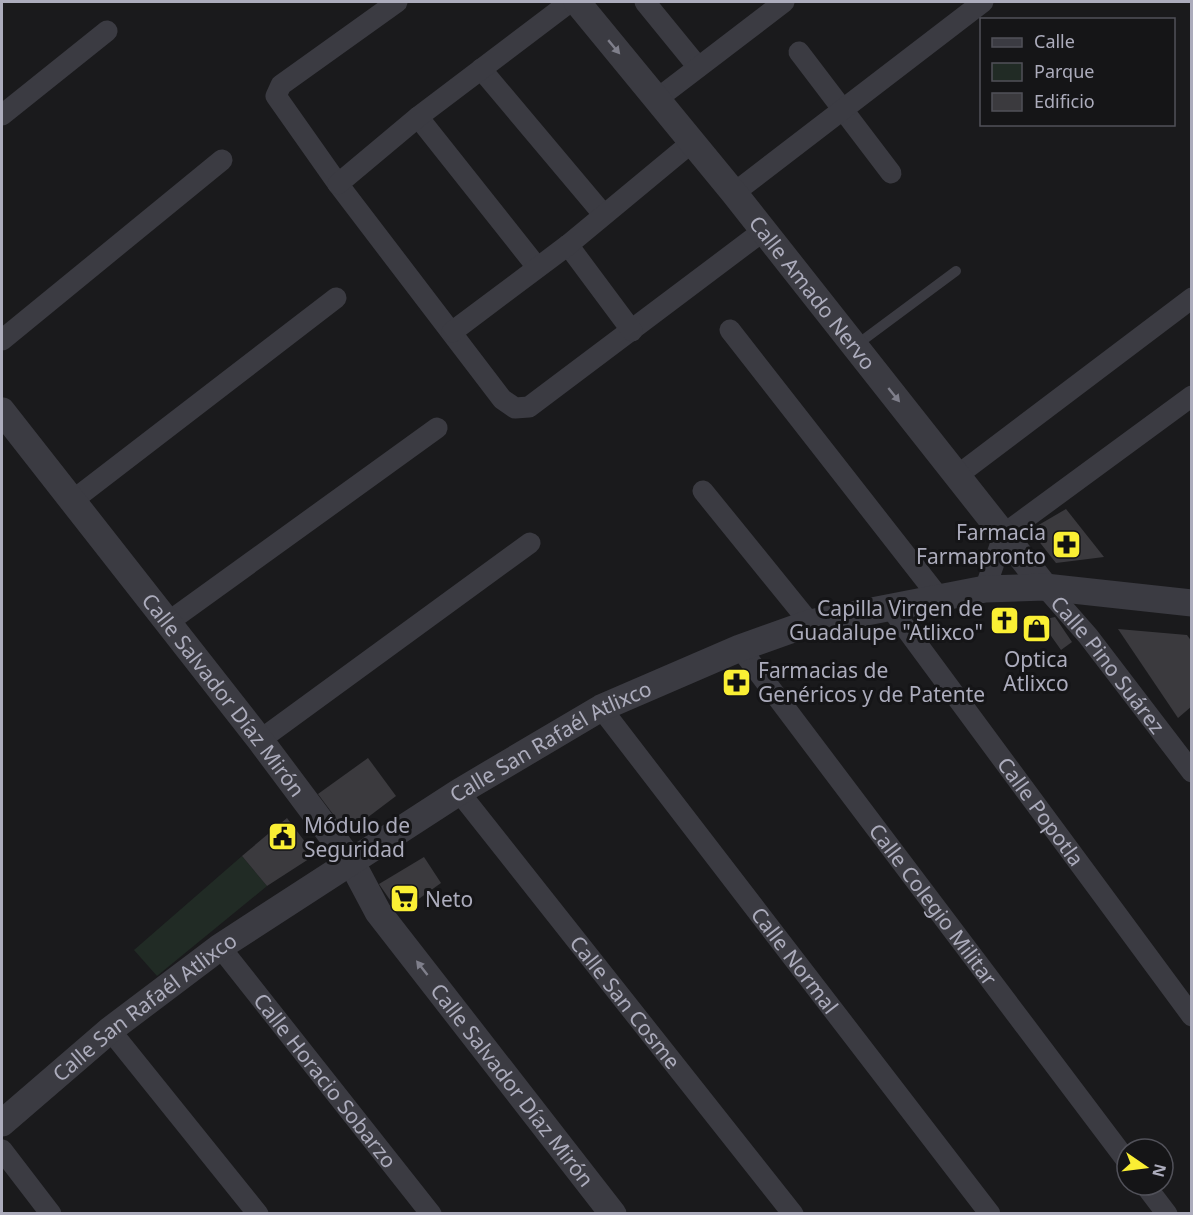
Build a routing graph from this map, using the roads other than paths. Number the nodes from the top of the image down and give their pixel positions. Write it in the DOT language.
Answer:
graph roads {
  1 [pos="397,2"];
  2 [pos="570,2"];
  3 [pos="577,2"];
  4 [pos="645,2"];
  5 [pos="784,2"];
  6 [pos="983,2"];
  7 [pos="107,31"];
  8 [pos="799,52"];
  9 [pos="698,67"];
  10 [pos="482,69"];
  11 [pos="657,99"];
  12 [pos="843,110"];
  13 [pos="2,115"];
  14 [pos="418,117"];
  15 [pos="691,143"];
  16 [pos="222,160"];
  17 [pos="891,173"];
  18 [pos="338,184"];
  19 [pos="734,193"];
  20 [pos="603,214"];
  21 [pos="763,231"];
  22 [pos="568,245"];
  23 [pos="537,267"];
  24 [pos="956,271"];
  25 [pos="336,298"];
  26 [pos="1191,298"];
  27 [pos="730,330"];
  28 [pos="632,331"];
  29 [pos="452,332"];
  30 [pos="2,340"];
  31 [pos="854,346"];
  32 [pos="1191,396"];
  33 [pos="2,411"];
  34 [pos="437,428"];
  35 [pos="958,475"];
  36 [pos="703,491"];
  37 [pos="72,501"];
  38 [pos="1004,534"];
  39 [pos="530,543"];
  40 [pos="1045,587"];
  41 [pos="985,589"];
  42 [pos="941,600"];
  43 [pos="1189,600"];
  44 [pos="890,607"];
  45 [pos="167,623"];
  46 [pos="810,623"];
  47 [pos="740,648"];
  48 [pos="601,708"];
  49 [pos="260,740"];
  50 [pos="1191,772"];
  51 [pos="459,792"];
  52 [pos="352,863"];
  53 [pos="220,947"];
  54 [pos="1191,1016"];
  55 [pos="110,1030"];
  56 [pos="2,1123"];
  57 [pos="1115,1145"];
  58 [pos="2,1150"];
  59 [pos="1154,1197"];
  60 [pos="51,1214"];
  61 [pos="258,1214"];
  62 [pos="431,1214"];
  63 [pos="613,1214"];
  64 [pos="793,1214"];
  65 [pos="990,1214"];
  66 [pos="1167,1214"];
  1 -- 18 [label="street"];
  2 -- 10 [label="street"];
  3 -- 11 [label="street, Calle Amado Nervo, one-way"];
  4 -- 9 [label="street"];
  5 -- 9 [label="street"];
  6 -- 12 [label="street"];
  7 -- 13 [label="street"];
  8 -- 12 [label="street"];
  9 -- 11 [label="street"];
  10 -- 14 [label="street"];
  10 -- 20 [label="street"];
  11 -- 15 [label="street, Calle Amado Nervo"];
  12 -- 17 [label="street"];
  12 -- 19 [label="street"];
  14 -- 18 [label="street"];
  14 -- 23 [label="street"];
  15 -- 19 [label="street, Calle Amado Nervo"];
  15 -- 20 [label="street"];
  16 -- 30 [label="street"];
  18 -- 29 [label="street"];
  19 -- 21 [label="street, Calle Amado Nervo"];
  20 -- 22 [label="street"];
  21 -- 28 [label="street"];
  21 -- 31 [label="street, Calle Amado Nervo"];
  22 -- 23 [label="street"];
  22 -- 28 [label="street"];
  23 -- 29 [label="street"];
  24 -- 31 [label="lane"];
  25 -- 37 [label="street"];
  26 -- 35 [label="street"];
  27 -- 42 [label="street"];
  28 -- 29 [label="street"];
  31 -- 35 [label="street, Calle Amado Nervo, one-way"];
  32 -- 38 [label="street"];
  33 -- 37 [label="street, Calle Salvador Díaz Mirón"];
  34 -- 45 [label="street"];
  35 -- 38 [label="street, Calle Amado Nervo"];
  36 -- 46 [label="street"];
  37 -- 45 [label="street, Calle Salvador Díaz Mirón"];
  38 -- 40 [label="street, Calle Amado Nervo"];
  38 -- 41 [label="street"];
  39 -- 49 [label="street"];
  40 -- 41 [label="street, Calle San Rafaél Atlixco"];
  40 -- 43 [label="street, Calle San Rafaél Atlixco"];
  40 -- 50 [label="street, Calle Pino Suárez"];
  41 -- 42 [label="street, Calle San Rafaél Atlixco"];
  42 -- 44 [label="street, Calle San Rafaél Atlixco"];
  44 -- 46 [label="street, Calle San Rafaél Atlixco"];
  44 -- 54 [label="street, Calle Popotla"];
  45 -- 49 [label="street, Calle Salvador Díaz Mirón"];
  46 -- 47 [label="street, Calle San Rafaél Atlixco"];
  47 -- 48 [label="street, Calle San Rafaél Atlixco"];
  47 -- 57 [label="street, Calle Colegio Militar"];
  48 -- 51 [label="street, Calle San Rafaél Atlixco"];
  48 -- 65 [label="street, Calle Normal"];
  49 -- 52 [label="street, Calle Salvador Díaz Mirón"];
  51 -- 52 [label="street, Calle San Rafaél Atlixco"];
  51 -- 64 [label="street, Calle San Cosme"];
  52 -- 53 [label="street, Calle San Rafaél Atlixco"];
  63 -- 52 [label="street, Calle Salvador Díaz Mirón, one-way"];
  53 -- 55 [label="street, Calle San Rafaél Atlixco"];
  53 -- 62 [label="street, Calle Horacio Sobarzo"];
  55 -- 56 [label="street, Calle San Rafaél Atlixco"];
  55 -- 61 [label="street"];
  58 -- 60 [label="street"];
  59 -- 66 [label="street"];
}
